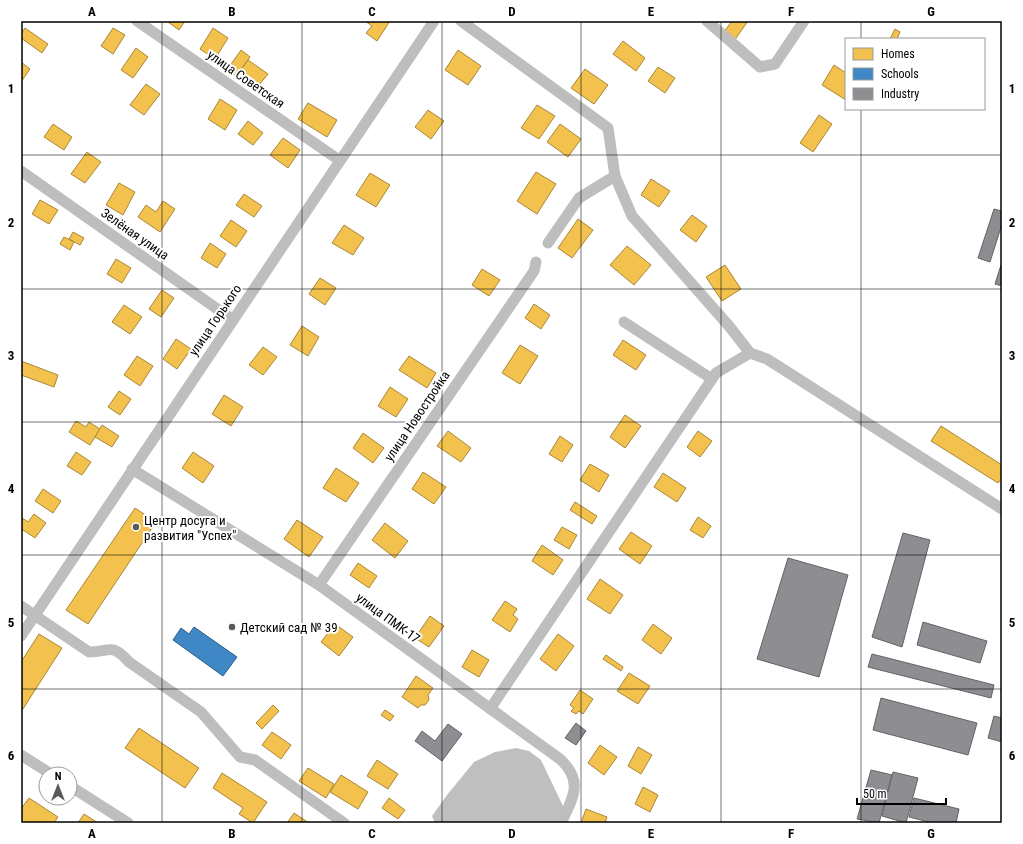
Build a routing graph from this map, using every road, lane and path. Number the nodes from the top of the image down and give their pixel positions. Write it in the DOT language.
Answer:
graph roads {
  1 [pos="137,21"];
  2 [pos="434,21"];
  3 [pos="461,21"];
  4 [pos="707,21"];
  5 [pos="804,21"];
  6 [pos="340,160"];
  7 [pos="21,171"];
  8 [pos="615,176"];
  9 [pos="548,243"];
  10 [pos="536,262"];
  11 [pos="233,320"];
  12 [pos="624,322"];
  13 [pos="750,353"];
  14 [pos="712,379"];
  15 [pos="132,469"];
  16 [pos="1002,509"];
  17 [pos="318,585"];
  18 [pos="21,606"];
  19 [pos="35,615"];
  20 [pos="21,636"];
  21 [pos="490,709"];
  22 [pos="21,755"];
  23 [pos="38,766"];
  24 [pos="78,791"];
  25 [pos="128,823"];
  26 [pos="344,823"];
  27 [pos="561,823"];
  1 -- 6 [label="street, улица Советская"];
  2 -- 6 [label="street, улица Горького"];
  3 -- 8 [label="street"];
  4 -- 5 [label="street"];
  6 -- 11 [label="street, улица Горького"];
  7 -- 11 [label="street, Зелёная улица"];
  8 -- 9 [label="street"];
  8 -- 13 [label="street"];
  10 -- 17 [label="street, улица Новостройка"];
  11 -- 15 [label="street, улица Горького"];
  12 -- 14 [label="street"];
  13 -- 14 [label="street"];
  13 -- 16 [label="street"];
  14 -- 21 [label="street"];
  15 -- 17 [label="street, улица ПМК-17"];
  15 -- 19 [label="street, улица Горького"];
  17 -- 21 [label="street, улица ПМК-17"];
  18 -- 19 [label="street"];
  19 -- 20 [label="street, улица Горького"];
  19 -- 26 [label="street"];
  21 -- 27 [label="street, улица ПМК-17"];
  22 -- 23 [label="street"];
  24 -- 25 [label="street"];
}
